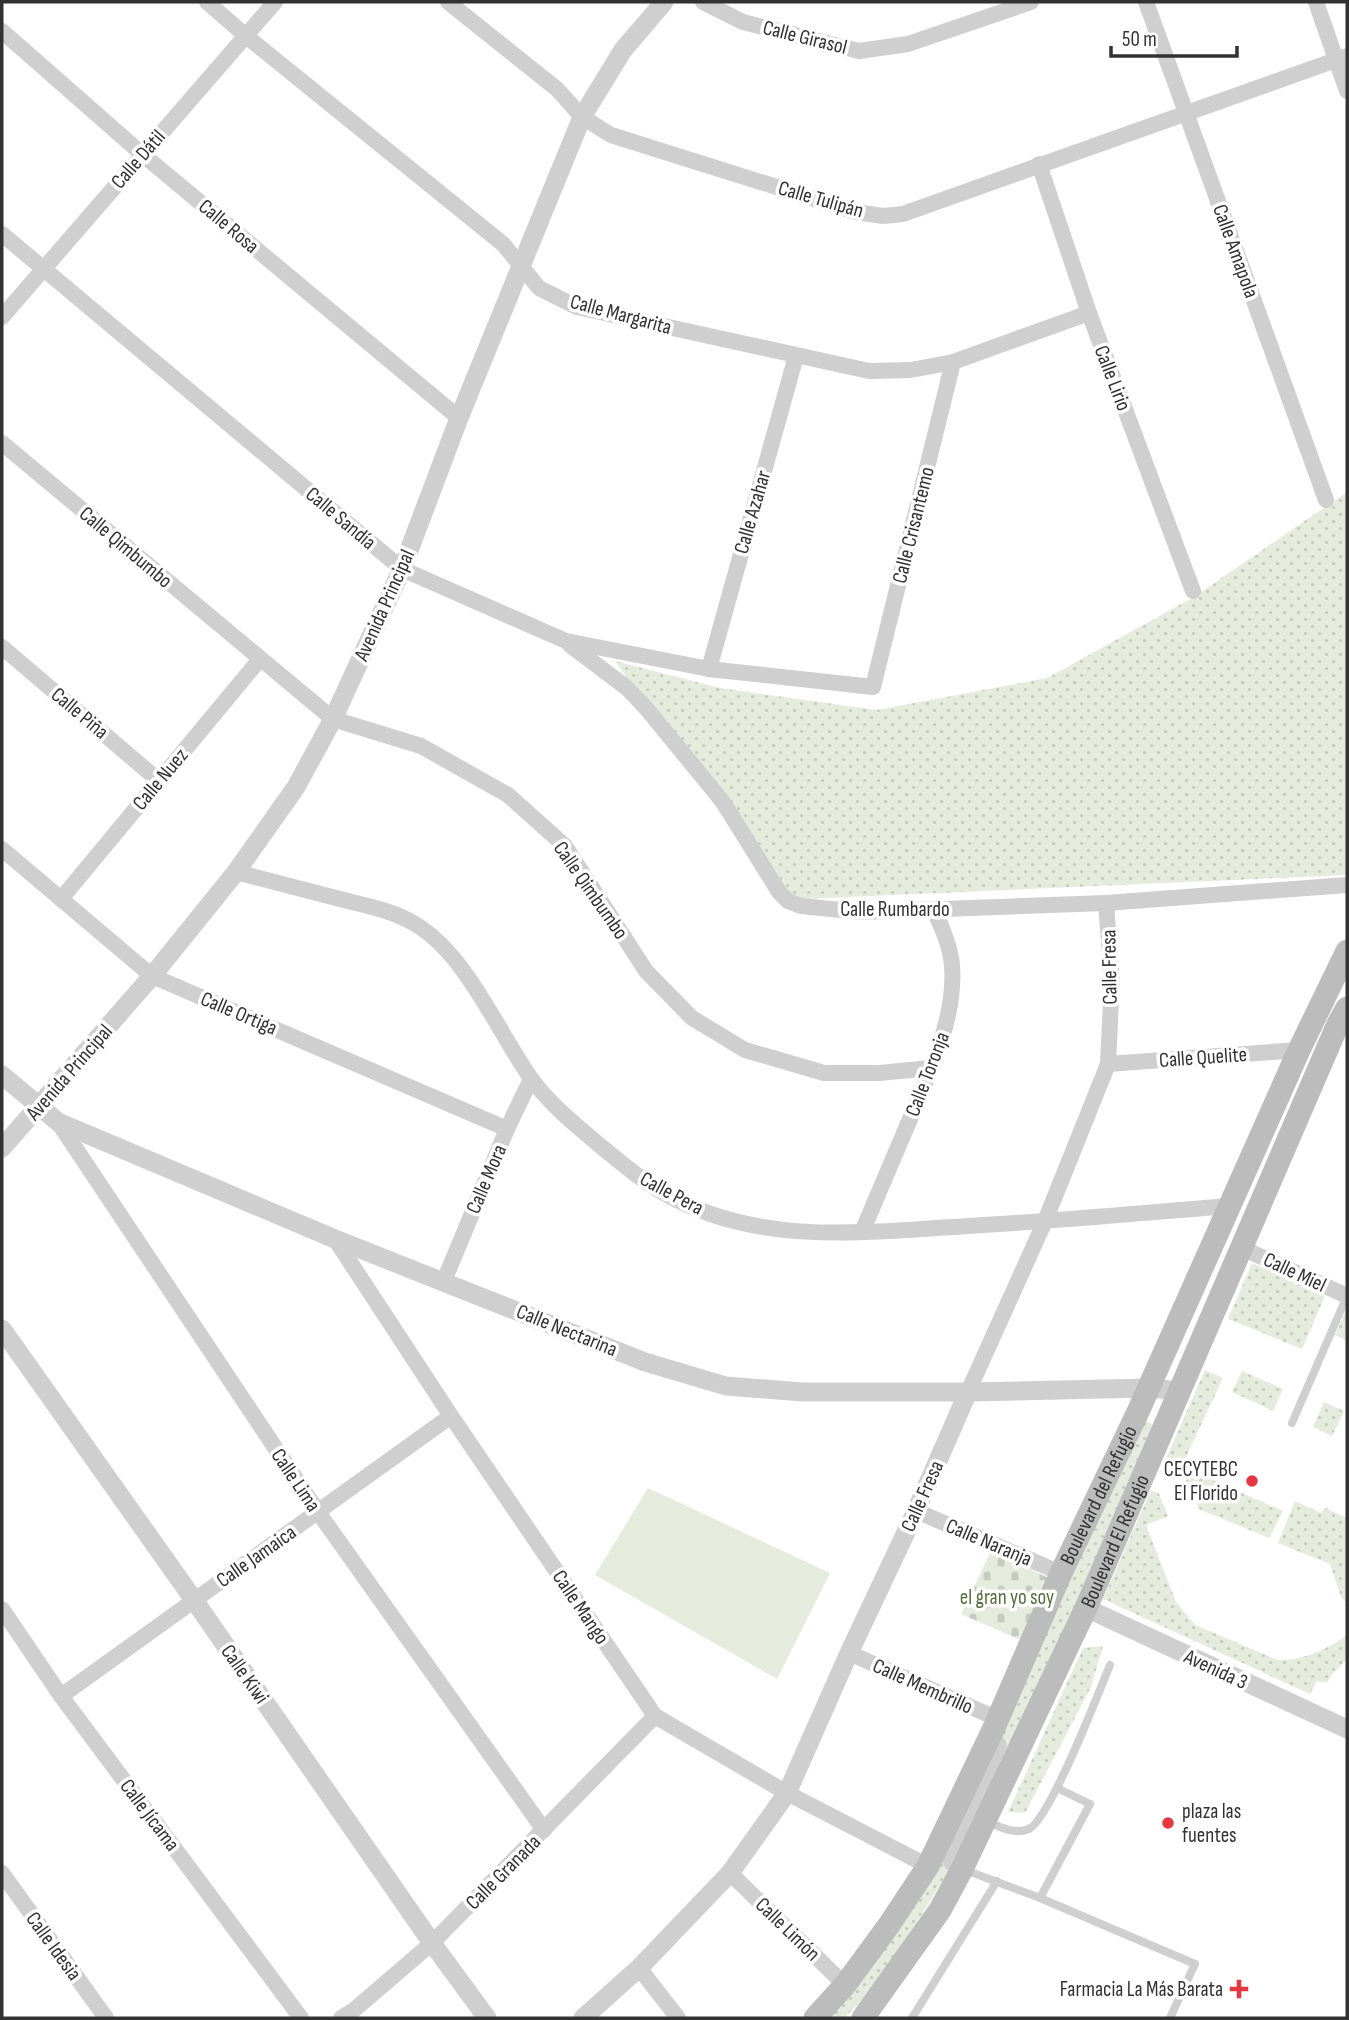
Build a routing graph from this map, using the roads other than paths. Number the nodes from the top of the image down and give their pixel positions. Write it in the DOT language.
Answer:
graph roads {
  1 [pos="207,2"];
  2 [pos="275,2"];
  3 [pos="448,2"];
  4 [pos="664,2"];
  5 [pos="702,2"];
  6 [pos="1031,2"];
  7 [pos="1146,2"];
  8 [pos="1316,2"];
  9 [pos="2,31"];
  10 [pos="246,36"];
  11 [pos="1342,58"];
  12 [pos="1347,91"];
  13 [pos="1186,113"];
  14 [pos="582,117"];
  15 [pos="142,153"];
  16 [pos="1039,164"];
  17 [pos="2,234"];
  18 [pos="520,265"];
  19 [pos="43,269"];
  20 [pos="1089,313"];
  21 [pos="2,317"];
  22 [pos="796,356"];
  23 [pos="953,362"];
  24 [pos="459,418"];
  25 [pos="2,443"];
  26 [pos="1326,500"];
  27 [pos="402,569"];
  28 [pos="1193,591"];
  29 [pos="566,641"];
  30 [pos="2,647"];
  31 [pos="260,659"];
  32 [pos="709,668"];
  33 [pos="873,687"];
  34 [pos="332,719"];
  35 [pos="158,780"];
  36 [pos="2,849"];
  37 [pos="236,872"];
  38 [pos="1347,886"];
  39 [pos="61,899"];
  40 [pos="1106,903"];
  41 [pos="934,909"];
  42 [pos="1347,951"];
  43 [pos="152,976"];
  44 [pos="1344,1021"];
  45 [pos="1299,1050"];
  46 [pos="1108,1064"];
  47 [pos="931,1068"];
  48 [pos="2,1075"];
  49 [pos="531,1079"];
  50 [pos="39,1107"];
  51 [pos="58,1122"];
  52 [pos="507,1129"];
  53 [pos="2,1148"];
  54 [pos="1229,1206"];
  55 [pos="1045,1221"];
  56 [pos="862,1232"];
  57 [pos="335,1239"];
  58 [pos="1242,1248"];
  59 [pos="444,1281"];
  60 [pos="1346,1299"];
  61 [pos="2,1329"];
  62 [pos="1148,1388"];
  63 [pos="1181,1391"];
  64 [pos="968,1392"];
  65 [pos="451,1416"];
  66 [pos="1292,1423"];
  67 [pos="916,1511"];
  68 [pos="318,1512"];
  69 [pos="1061,1573"];
  70 [pos="194,1600"];
  71 [pos="1086,1608"];
  72 [pos="2,1609"];
  73 [pos="849,1653"];
  74 [pos="1110,1665"];
  75 [pos="61,1696"];
  76 [pos="655,1716"];
  77 [pos="996,1725"];
  78 [pos="1347,1729"];
  79 [pos="1057,1788"];
  80 [pos="787,1793"];
  81 [pos="985,1821"];
  82 [pos="544,1830"];
  83 [pos="928,1866"];
  84 [pos="962,1869"];
  85 [pos="2,1873"];
  86 [pos="730,1873"];
  87 [pos="997,1881"];
  88 [pos="1040,1898"];
  89 [pos="432,1943"];
  90 [pos="639,1968"];
  91 [pos="845,1985"];
  92 [pos="106,2018"];
  93 [pos="301,2018"];
  94 [pos="341,2018"];
  95 [pos="487,2018"];
  96 [pos="583,2018"];
  97 [pos="678,2018"];
  98 [pos="815,2018"];
  99 [pos="863,2018"];
  100 [pos="912,2018"];
  101 [pos="1170,2018"];
  1 -- 10 [label="street, Calle Margarita"];
  2 -- 10 [label="street, Calle Dátil"];
  3 -- 14 [label="street, Calle Tulipán"];
  4 -- 14 [label="street, Avenida Principal"];
  5 -- 6 [label="street, Calle Girasol"];
  7 -- 13 [label="street, Calle Amapola"];
  8 -- 11 [label="street"];
  9 -- 15 [label="street, Calle Rosa"];
  10 -- 15 [label="street, Calle Dátil"];
  10 -- 18 [label="street, Calle Margarita"];
  11 -- 12 [label="street"];
  11 -- 13 [label="street, Calle Tulipán"];
  13 -- 16 [label="street, Calle Tulipán"];
  13 -- 26 [label="street, Calle Amapola"];
  14 -- 16 [label="street, Calle Tulipán"];
  14 -- 18 [label="street, Avenida Principal"];
  15 -- 19 [label="street, Calle Dátil"];
  15 -- 24 [label="street, Calle Rosa"];
  16 -- 20 [label="street, Calle Lirio"];
  17 -- 19 [label="street, Calle Sandía"];
  18 -- 22 [label="street, Calle Margarita"];
  18 -- 24 [label="street, Avenida Principal"];
  19 -- 21 [label="street, Calle Dátil"];
  19 -- 27 [label="street, Calle Sandía"];
  20 -- 23 [label="street, Calle Margarita"];
  20 -- 28 [label="street, Calle Lirio"];
  22 -- 23 [label="street, Calle Margarita"];
  22 -- 32 [label="street, Calle Azahar"];
  23 -- 33 [label="street, Calle Crisantemo"];
  24 -- 27 [label="street, Avenida Principal"];
  25 -- 31 [label="street, Calle Qimbumbo"];
  27 -- 29 [label="street, Calle Sandía"];
  27 -- 34 [label="street, Avenida Principal"];
  29 -- 32 [label="street, Calle Sandía"];
  29 -- 41 [label="street, Calle Rumbardo"];
  30 -- 35 [label="street, Calle Piña"];
  31 -- 34 [label="street, Calle Qimbumbo"];
  31 -- 35 [label="street, Calle Nuez"];
  32 -- 33 [label="street, Calle Sandía"];
  34 -- 37 [label="street, Avenida Principal"];
  34 -- 47 [label="street, Calle Qimbumbo"];
  35 -- 39 [label="street, Calle Nuez"];
  36 -- 39 [label="street, Calle Ortiga"];
  37 -- 43 [label="street, Avenida Principal"];
  37 -- 49 [label="street, Calle Pera"];
  38 -- 40 [label="street, Calle Rumbardo"];
  39 -- 43 [label="street, Calle Ortiga"];
  40 -- 41 [label="street, Calle Rumbardo"];
  40 -- 46 [label="street, Calle Fresa"];
  41 -- 47 [label="street, Calle Toronja"];
  42 -- 45 [label="main road, Boulevard del Refugio"];
  43 -- 50 [label="street, Avenida Principal"];
  43 -- 52 [label="street, Calle Ortiga"];
  44 -- 58 [label="main road, Boulevard El Refugio"];
  45 -- 46 [label="street, Calle Quelite"];
  45 -- 54 [label="main road, Boulevard del Refugio"];
  46 -- 55 [label="street, Calle Fresa"];
  47 -- 56 [label="street, Calle Toronja"];
  48 -- 50 [label="street, Calle Nectarina"];
  49 -- 52 [label="street, Calle Mora"];
  49 -- 56 [label="street, Calle Pera"];
  50 -- 51 [label="street, Calle Nectarina"];
  50 -- 53 [label="street, Avenida Principal"];
  51 -- 57 [label="street, Calle Nectarina"];
  51 -- 68 [label="street, Calle Lima"];
  52 -- 59 [label="street, Calle Mora"];
  54 -- 55 [label="street, Calle Pera"];
  54 -- 62 [label="main road, Boulevard del Refugio"];
  55 -- 56 [label="street, Calle Pera"];
  55 -- 64 [label="street, Calle Fresa"];
  57 -- 59 [label="street, Calle Nectarina"];
  57 -- 65 [label="street, Calle Mango"];
  58 -- 60 [label="street, Calle Miel"];
  58 -- 63 [label="main road, Boulevard El Refugio"];
  59 -- 64 [label="street, Calle Nectarina"];
  60 -- 66 [label="lane"];
  61 -- 70 [label="street, Calle Kiwi"];
  62 -- 63 [label="street, Calle Nectarina"];
  62 -- 64 [label="street, Calle Nectarina"];
  62 -- 69 [label="main road, Boulevard del Refugio"];
  63 -- 71 [label="main road, Boulevard El Refugio"];
  64 -- 67 [label="street, Calle Fresa"];
  65 -- 68 [label="street, Calle Jamaica"];
  65 -- 76 [label="street, Calle Mango"];
  67 -- 69 [label="street, Calle Naranja"];
  67 -- 73 [label="street, Calle Fresa"];
  68 -- 70 [label="street, Calle Jamaica"];
  68 -- 82 [label="street, Calle Lima"];
  69 -- 77 [label="main road, Boulevard del Refugio"];
  70 -- 75 [label="street, Calle Jamaica"];
  70 -- 89 [label="street, Calle Kiwi"];
  71 -- 78 [label="street, Avenida 3"];
  71 -- 81 [label="main road, Boulevard El Refugio"];
  72 -- 75 [label="street, Calle Jícama"];
  73 -- 77 [label="street, Calle Membrillo"];
  73 -- 80 [label="street, Calle Fresa"];
  74 -- 79 [label="lane"];
  75 -- 93 [label="street, Calle Jícama"];
  76 -- 80 [label="street, Calle Mango"];
  76 -- 82 [label="street, Calle Granada"];
  77 -- 83 [label="main road, Boulevard del Refugio"];
  77 -- 84 [label="street"];
  79 -- 81 [label="lane"];
  79 -- 88 [label="lane"];
  80 -- 83 [label="street, Calle Mango"];
  80 -- 86 [label="street, Calle Fresa"];
  81 -- 84 [label="main road, Boulevard El Refugio"];
  82 -- 89 [label="street, Calle Granada"];
  83 -- 91 [label="main road, Boulevard del Refugio"];
  84 -- 87 [label="lane"];
  84 -- 99 [label="main road, Boulevard El Refugio"];
  85 -- 92 [label="street, Calle Idesia"];
  86 -- 90 [label="street, Calle Fresa"];
  86 -- 91 [label="street, Calle Limón"];
  87 -- 88 [label="lane"];
  87 -- 100 [label="lane"];
  88 -- 101 [label="lane"];
  89 -- 94 [label="street, Calle Granada"];
  89 -- 95 [label="street, Calle Kiwi"];
  90 -- 96 [label="street, Calle Fresa"];
  90 -- 97 [label="street"];
  91 -- 98 [label="main road, Boulevard del Refugio"];
}
